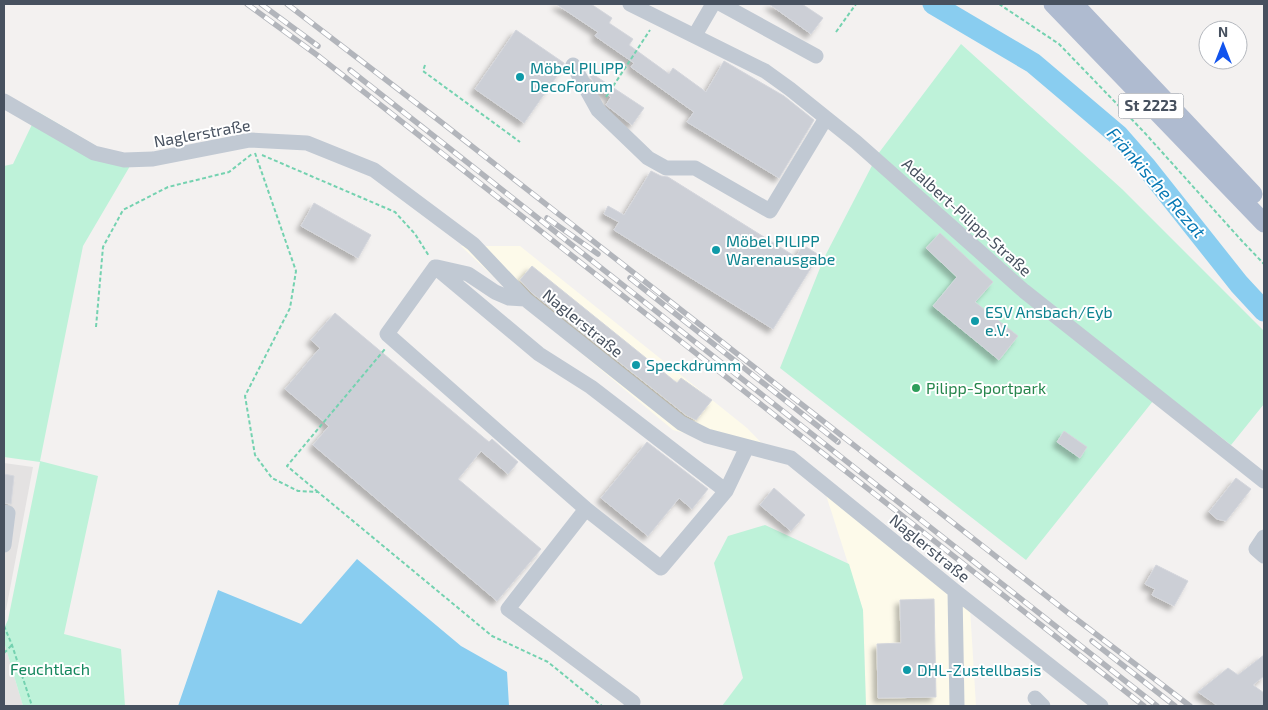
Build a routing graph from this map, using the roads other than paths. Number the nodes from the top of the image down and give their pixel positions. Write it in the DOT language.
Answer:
graph roads {
  1 [pos="630,4"];
  2 [pos="713,4"];
  3 [pos="721,4"];
  4 [pos="1053,4"];
  5 [pos="1074,4"];
  6 [pos="695,35"];
  7 [pos="816,56"];
  8 [pos="573,65"];
  9 [pos="4,101"];
  10 [pos="826,118"];
  11 [pos="1257,207"];
  12 [pos="1264,223"];
  13 [pos="435,266"];
  14 [pos="526,299"];
  15 [pos="747,447"];
  16 [pos="1264,481"];
  17 [pos="726,491"];
  18 [pos="586,509"];
  19 [pos="4,512"];
  20 [pos="1264,537"];
  21 [pos="4,545"];
  22 [pos="1264,556"];
  23 [pos="955,591"];
  24 [pos="631,706"];
  25 [pos="957,706"];
  26 [pos="1101,706"];
  1 -- 6 [label="street, Adalbert-Pilipp-Straße"];
  2 -- 6 [label="street"];
  3 -- 7 [label="street"];
  4 -- 11 [label="main road, St 2223"];
  5 -- 11 [label="main road, St 2223"];
  6 -- 10 [label="street, Adalbert-Pilipp-Straße"];
  8 -- 10 [label="street"];
  9 -- 14 [label="street, Naglerstraße"];
  10 -- 16 [label="street, Adalbert-Pilipp-Straße"];
  11 -- 12 [label="main road"];
  13 -- 14 [label="street"];
  13 -- 17 [label="street"];
  13 -- 18 [label="street"];
  14 -- 15 [label="street, Naglerstraße"];
  15 -- 17 [label="street"];
  15 -- 23 [label="street, Naglerstraße"];
  17 -- 18 [label="street"];
  18 -- 24 [label="street"];
  19 -- 21 [label="street"];
  20 -- 22 [label="street"];
  23 -- 25 [label="street"];
  23 -- 26 [label="street, Naglerstraße"];
}
